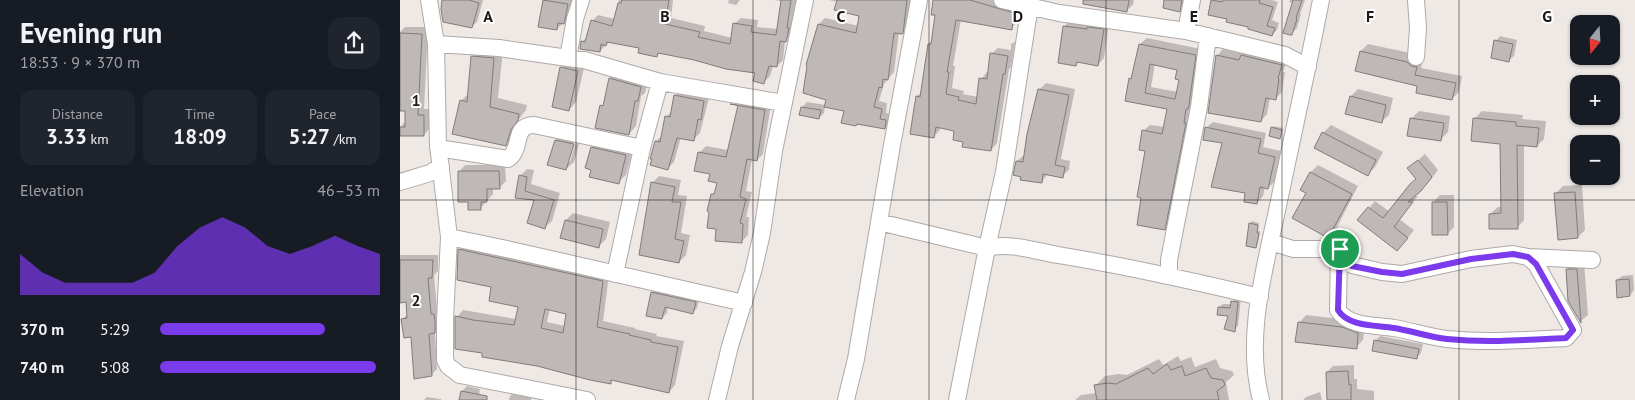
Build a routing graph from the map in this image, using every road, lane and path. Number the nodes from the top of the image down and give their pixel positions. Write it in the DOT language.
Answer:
graph roads {
  1 [pos="429,0"];
  2 [pos="581,0"];
  3 [pos="805,0"];
  4 [pos="919,0"];
  5 [pos="1002,0"];
  6 [pos="1192,0"];
  7 [pos="1322,0"];
  8 [pos="1416,0"];
  9 [pos="1030,5"];
  10 [pos="1060,6"];
  11 [pos="1186,31"];
  12 [pos="1208,36"];
  13 [pos="436,44"];
  14 [pos="1416,57"];
  15 [pos="568,58"];
  16 [pos="1308,67"];
  17 [pos="660,82"];
  18 [pos="784,102"];
  19 [pos="438,148"];
  20 [pos="642,148"];
  21 [pos="441,166"];
  22 [pos="400,182"];
  23 [pos="879,222"];
  24 [pos="449,237"];
  25 [pos="1271,242"];
  26 [pos="987,248"];
  27 [pos="1340,249"];
  28 [pos="1528,257"];
  29 [pos="1592,260"];
  30 [pos="615,274"];
  31 [pos="1168,276"];
  32 [pos="1260,297"];
  33 [pos="744,302"];
  34 [pos="587,400"];
  35 [pos="717,400"];
  36 [pos="846,400"];
  37 [pos="957,400"];
  38 [pos="1260,400"];
  1 -- 13 [label="street"];
  2 -- 15 [label="street"];
  3 -- 18 [label="street"];
  4 -- 23 [label="street"];
  5 -- 9 [label="street"];
  6 -- 11 [label="street"];
  7 -- 16 [label="street"];
  8 -- 14 [label="street"];
  9 -- 10 [label="street"];
  9 -- 26 [label="street"];
  10 -- 11 [label="street"];
  11 -- 12 [label="street"];
  12 -- 16 [label="street"];
  12 -- 31 [label="street"];
  13 -- 15 [label="street"];
  13 -- 19 [label="street"];
  15 -- 17 [label="street"];
  16 -- 25 [label="street"];
  17 -- 18 [label="street"];
  17 -- 20 [label="street"];
  18 -- 33 [label="street"];
  19 -- 20 [label="street"];
  19 -- 21 [label="street"];
  20 -- 30 [label="street"];
  21 -- 22 [label="street"];
  21 -- 24 [label="street"];
  23 -- 26 [label="street"];
  23 -- 36 [label="street"];
  24 -- 30 [label="street"];
  24 -- 34 [label="street"];
  25 -- 27 [label="street"];
  25 -- 32 [label="street"];
  26 -- 31 [label="street"];
  26 -- 37 [label="street"];
  27 -- 28 [label="street"];
  27 -- 28 [label="street"];
  28 -- 29 [label="street"];
  30 -- 33 [label="street"];
  31 -- 32 [label="street"];
  32 -- 38 [label="street"];
  33 -- 35 [label="street"];
}
